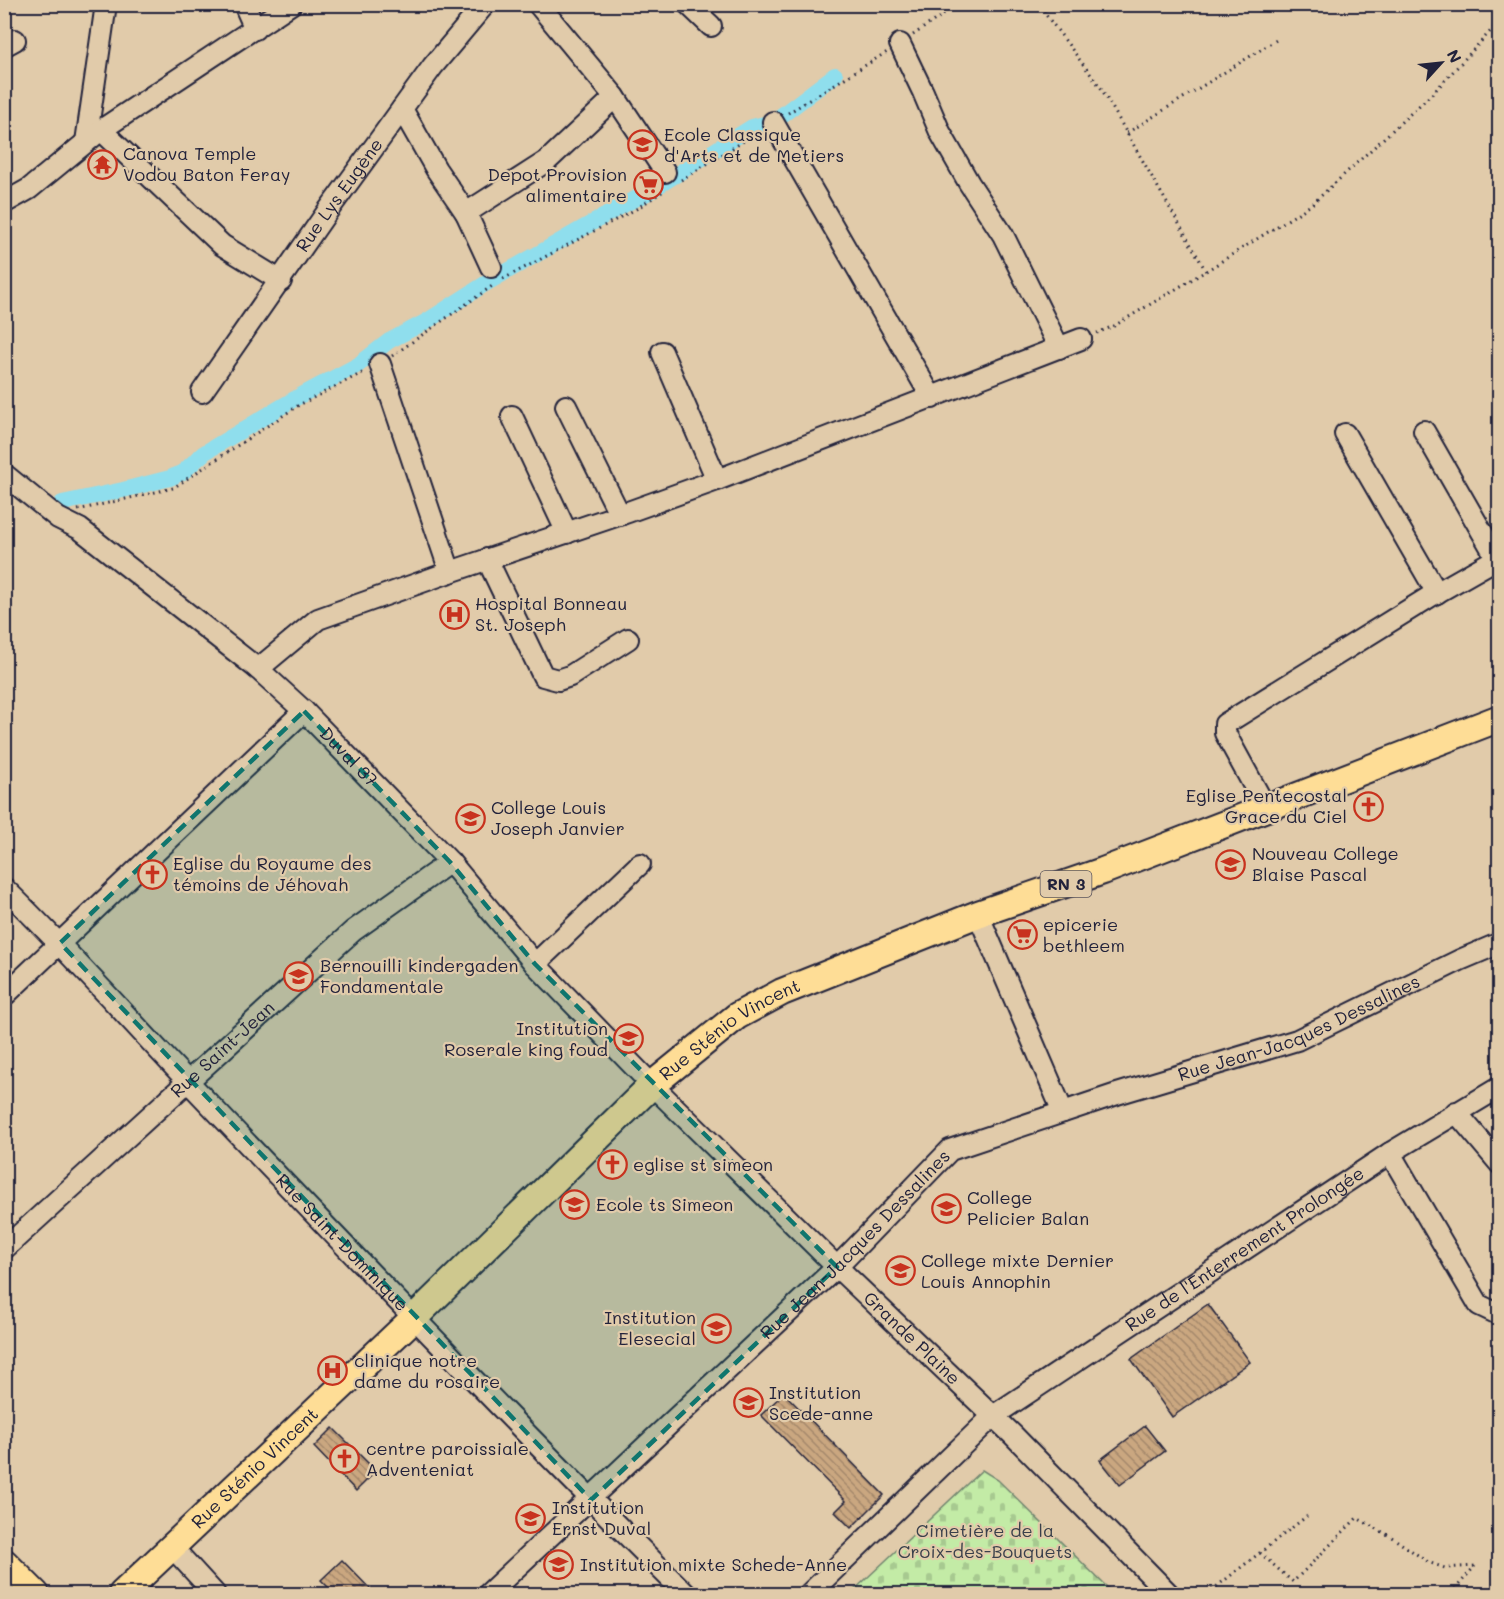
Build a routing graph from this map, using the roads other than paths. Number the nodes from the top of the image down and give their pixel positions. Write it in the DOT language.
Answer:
graph roads {
  1 [pos="106,4"];
  2 [pos="244,4"];
  3 [pos="291,4"];
  4 [pos="485,4"];
  5 [pos="538,4"];
  6 [pos="688,4"];
  7 [pos="711,26"];
  8 [pos="255,29"];
  9 [pos="900,44"];
  10 [pos="615,97"];
  11 [pos="402,109"];
  12 [pos="773,123"];
  13 [pos="101,130"];
  14 [pos="86,142"];
  15 [pos="665,172"];
  16 [pos="4,203"];
  17 [pos="466,213"];
  18 [pos="491,267"];
  19 [pos="281,281"];
  20 [pos="1081,339"];
  21 [pos="1059,348"];
  22 [pos="662,352"];
  23 [pos="380,364"];
  24 [pos="202,392"];
  25 [pos="932,398"];
  26 [pos="566,406"];
  27 [pos="512,416"];
  28 [pos="1424,431"];
  29 [pos="1345,434"];
  30 [pos="4,474"];
  31 [pos="717,480"];
  32 [pos="620,515"];
  33 [pos="567,532"];
  34 [pos="487,559"];
  35 [pos="450,572"];
  36 [pos="1437,592"];
  37 [pos="628,639"];
  38 [pos="258,669"];
  39 [pos="304,711"];
  40 [pos="1500,718"];
  41 [pos="1266,808"];
  42 [pos="450,862"];
  43 [pos="639,864"];
  44 [pos="4,888"];
  45 [pos="978,914"];
  46 [pos="60,943"];
  47 [pos="1500,944"];
  48 [pos="536,964"];
  49 [pos="4,996"];
  50 [pos="187,1081"];
  51 [pos="652,1085"];
  52 [pos="1500,1087"];
  53 [pos="1063,1112"];
  54 [pos="1456,1112"];
  55 [pos="1390,1153"];
  56 [pos="1500,1164"];
  57 [pos="4,1248"];
  58 [pos="837,1267"];
  59 [pos="1500,1315"];
  60 [pos="414,1318"];
  61 [pos="993,1416"];
  62 [pos="591,1500"];
  63 [pos="172,1546"];
  64 [pos="4,1562"];
  65 [pos="1164,1593"];
  66 [pos="36,1594"];
  67 [pos="122,1594"];
  68 [pos="215,1594"];
  69 [pos="488,1594"];
  70 [pos="686,1594"];
  71 [pos="810,1594"];
  1 -- 14 [label="street"];
  2 -- 8 [label="street"];
  3 -- 8 [label="street"];
  4 -- 11 [label="street, Rue Lys Eugène"];
  5 -- 10 [label="street"];
  6 -- 7 [label="street"];
  8 -- 13 [label="street"];
  9 -- 21 [label="street"];
  10 -- 15 [label="street"];
  10 -- 17 [label="street"];
  11 -- 17 [label="street"];
  11 -- 19 [label="street, Rue Lys Eugène"];
  12 -- 25 [label="street"];
  13 -- 14 [label="street"];
  13 -- 19 [label="street"];
  14 -- 16 [label="street"];
  17 -- 18 [label="street"];
  19 -- 24 [label="street, Rue Lys Eugène"];
  20 -- 21 [label="street"];
  21 -- 25 [label="street"];
  22 -- 31 [label="street"];
  23 -- 35 [label="street"];
  25 -- 31 [label="street"];
  26 -- 32 [label="street"];
  27 -- 33 [label="street"];
  28 -- 36 [label="street"];
  29 -- 36 [label="street"];
  30 -- 38 [label="street, Duval 37"];
  31 -- 32 [label="street"];
  32 -- 33 [label="street"];
  33 -- 34 [label="street"];
  34 -- 35 [label="street"];
  34 -- 37 [label="street"];
  35 -- 38 [label="street"];
  36 -- 41 [label="street"];
  38 -- 39 [label="street, Duval 37"];
  39 -- 42 [label="street, Duval 37"];
  39 -- 46 [label="street"];
  40 -- 41 [label="main road, Rue Sténio Vincent / RN 3"];
  41 -- 45 [label="main road, Rue Sténio Vincent / RN 3"];
  42 -- 48 [label="street, Duval 37"];
  42 -- 50 [label="street, Rue Saint-Jean"];
  43 -- 48 [label="street"];
  44 -- 46 [label="street, Rue Saint-Dominique"];
  45 -- 51 [label="main road, Rue Sténio Vincent / RN 3"];
  45 -- 53 [label="street"];
  46 -- 49 [label="street"];
  46 -- 50 [label="street, Rue Saint-Dominique"];
  47 -- 53 [label="street, Rue Jean-Jacques Dessalines"];
  48 -- 51 [label="street, Duval 37"];
  50 -- 57 [label="street, Rue Saint-Jean"];
  50 -- 60 [label="street, Rue Saint-Dominique"];
  51 -- 58 [label="street, Grande Plaine"];
  51 -- 60 [label="main road, Rue Sténio Vincent / RN 3"];
  52 -- 54 [label="street, Rue de l'Enterrement Prolongée"];
  53 -- 58 [label="street, Rue Jean-Jacques Dessalines"];
  54 -- 55 [label="street, Rue de l'Enterrement Prolongée"];
  54 -- 56 [label="street"];
  55 -- 59 [label="street"];
  55 -- 61 [label="street, Rue de l'Enterrement Prolongée"];
  58 -- 61 [label="street, Grande Plaine"];
  58 -- 62 [label="street, Rue Jean-Jacques Dessalines"];
  60 -- 62 [label="street, Rue Saint-Dominique"];
  60 -- 63 [label="main road, Rue Sténio Vincent / RN 3"];
  61 -- 65 [label="street, Grande Plaine"];
  61 -- 71 [label="street, Rue de l'Enterrement Prolongée"];
  62 -- 69 [label="street, Rue Jean-Jacques Dessalines"];
  62 -- 70 [label="street, Rue Saint-Dominique"];
  63 -- 67 [label="main road, Rue Sténio Vincent / RN 3"];
  63 -- 68 [label="street"];
  64 -- 66 [label="main road"];
}
